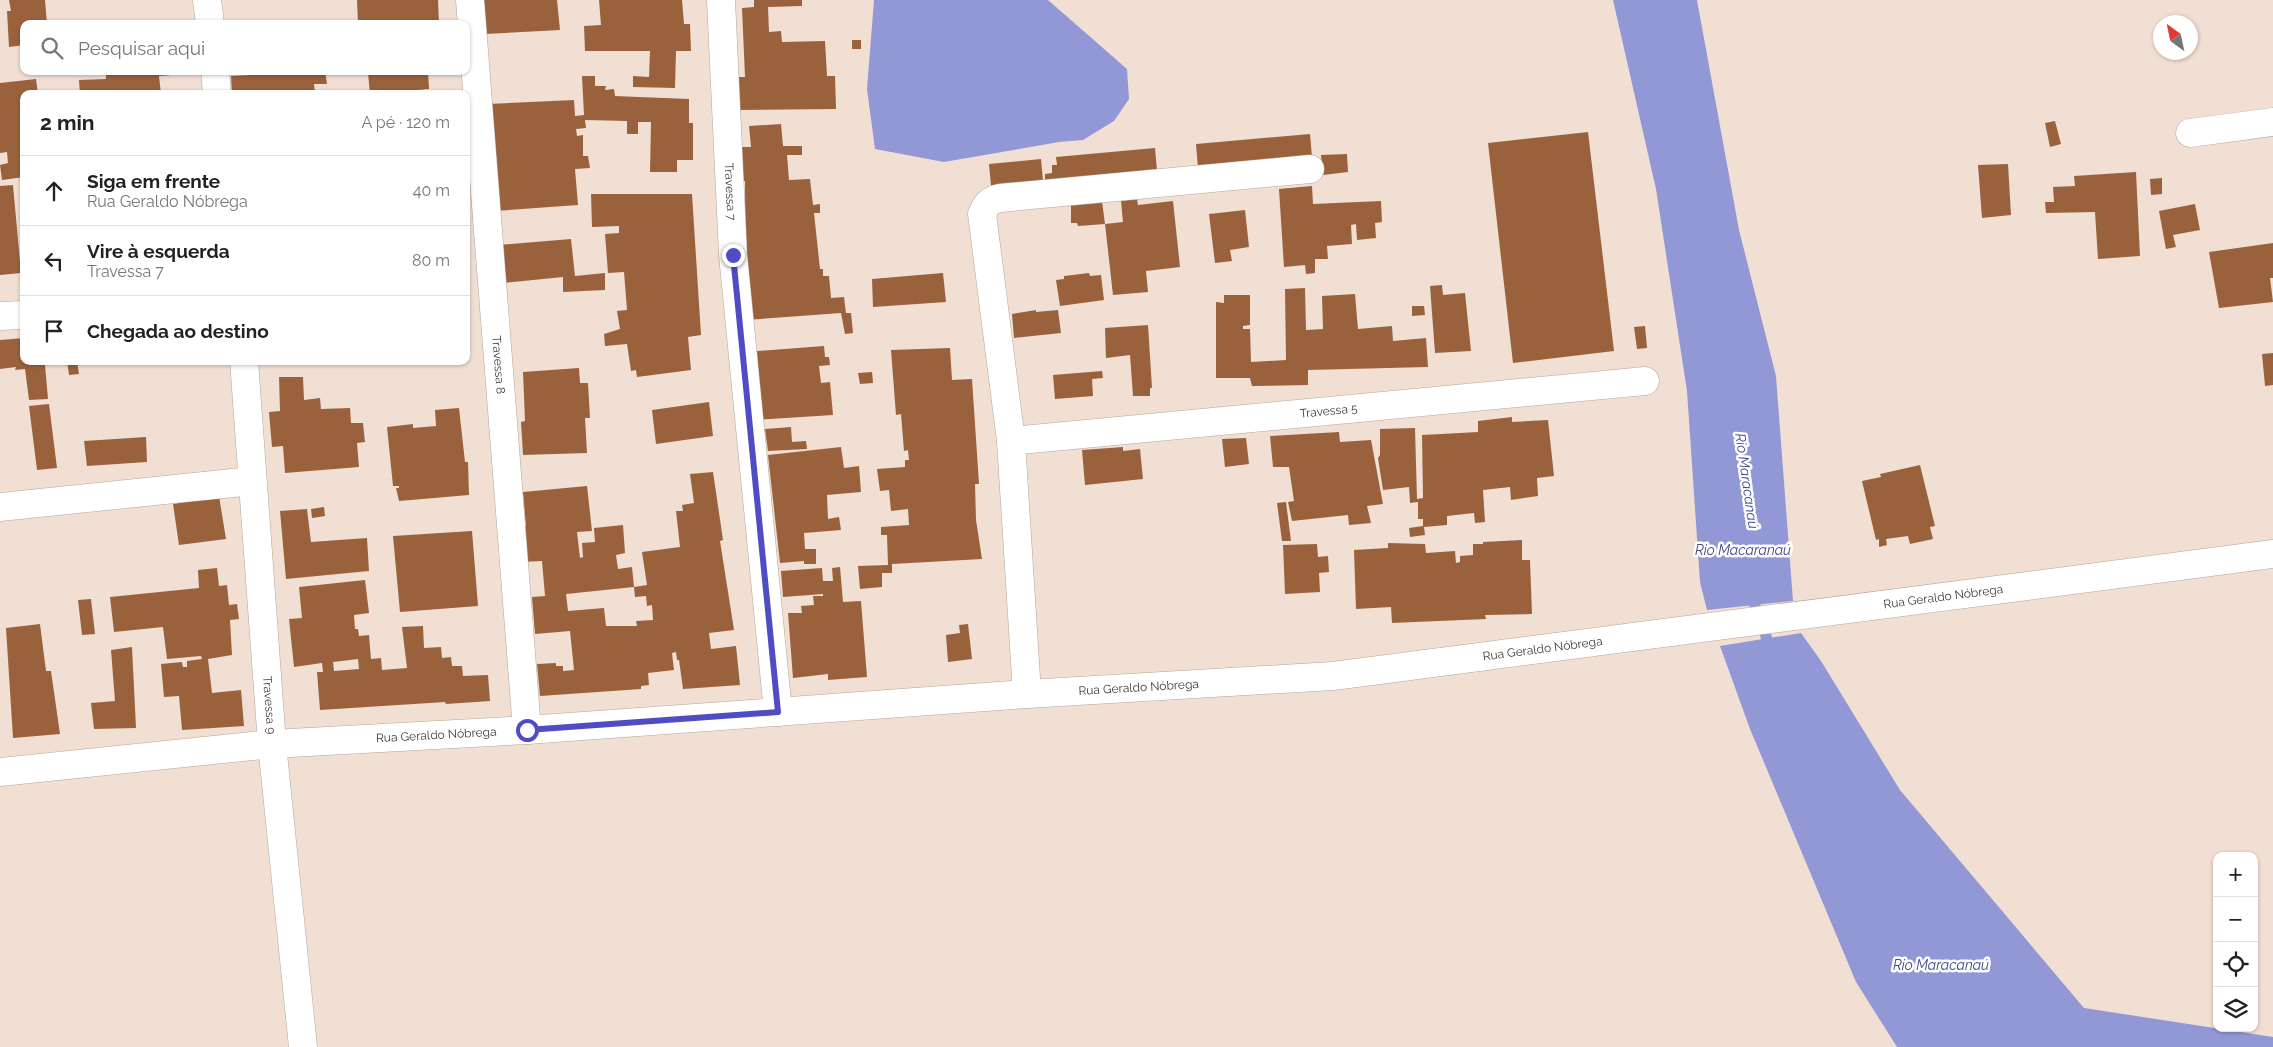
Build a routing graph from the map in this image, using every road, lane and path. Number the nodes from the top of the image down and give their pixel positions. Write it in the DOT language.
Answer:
graph roads {
  1 [pos="207,0"];
  2 [pos="470,0"];
  3 [pos="720,0"];
  4 [pos="210,20"];
  5 [pos="215,75"];
  6 [pos="217,90"];
  7 [pos="2273,122"];
  8 [pos="2190,133"];
  9 [pos="1310,170"];
  10 [pos="20,314"];
  11 [pos="0,316"];
  12 [pos="244,365"];
  13 [pos="1645,382"];
  14 [pos="1011,441"];
  15 [pos="252,481"];
  16 [pos="0,508"];
  17 [pos="2273,554"];
  18 [pos="1027,694"];
  19 [pos="778,712"];
  20 [pos="527,730"];
  21 [pos="272,744"];
  22 [pos="0,772"];
  23 [pos="304,1047"];
  1 -- 4 [label="street"];
  2 -- 20 [label="street, Travessa 8"];
  3 -- 19 [label="street, Travessa 7"];
  5 -- 6 [label="street"];
  7 -- 8 [label="street"];
  9 -- 14 [label="street"];
  10 -- 11 [label="street"];
  12 -- 15 [label="street, Travessa 9"];
  13 -- 14 [label="street, Travessa 5"];
  14 -- 18 [label="street"];
  15 -- 16 [label="street"];
  15 -- 21 [label="street, Travessa 9"];
  17 -- 18 [label="street, Rua Geraldo Nóbrega"];
  18 -- 19 [label="street, Rua Geraldo Nóbrega"];
  19 -- 20 [label="street, Rua Geraldo Nóbrega"];
  20 -- 21 [label="street, Rua Geraldo Nóbrega"];
  21 -- 22 [label="street, Rua Geraldo Nóbrega"];
  21 -- 23 [label="street, Travessa 9"];
}
